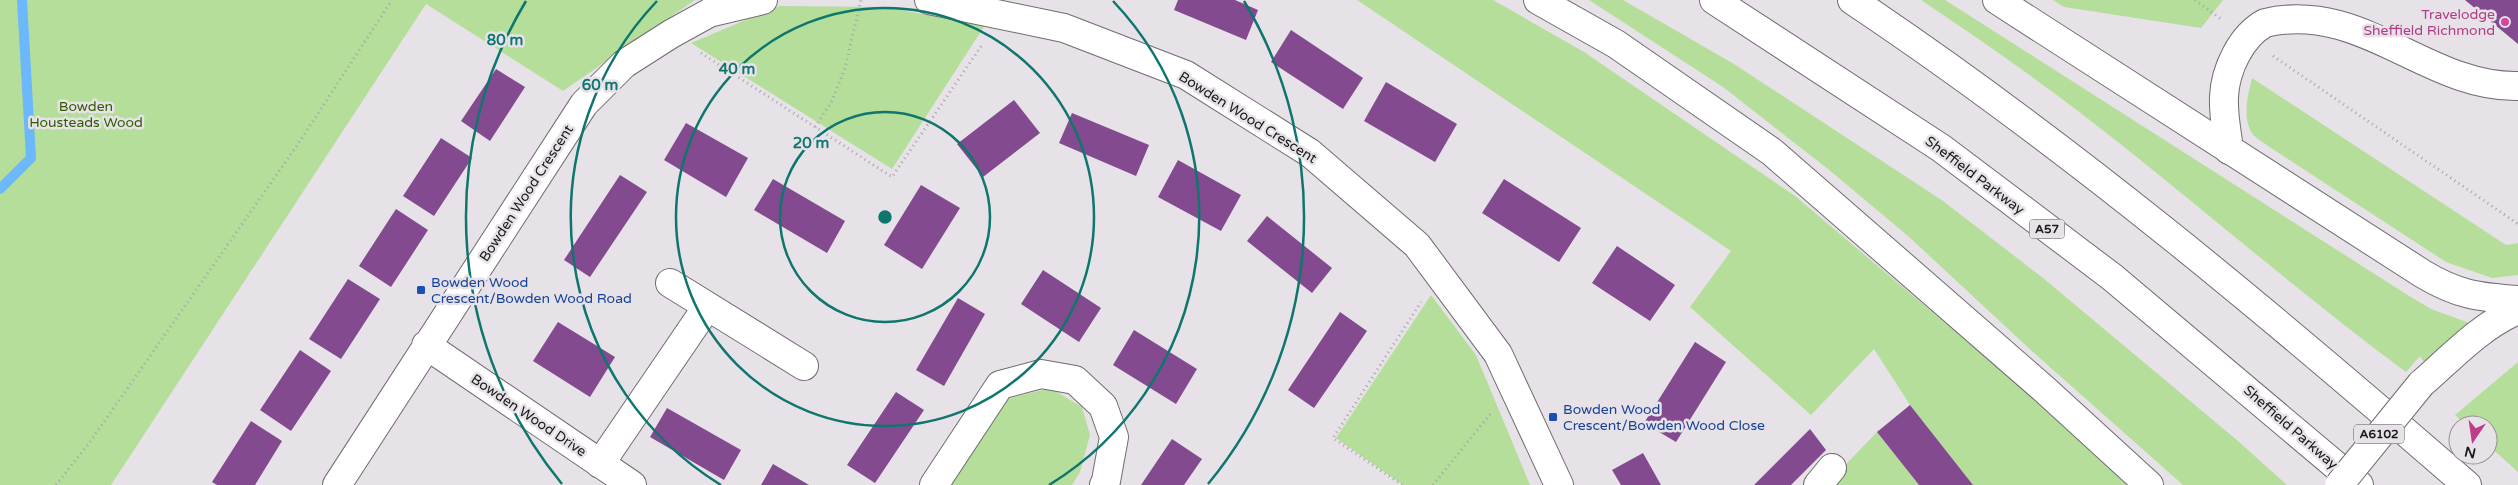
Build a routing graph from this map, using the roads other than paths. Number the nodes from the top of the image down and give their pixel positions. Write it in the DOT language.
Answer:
graph roads {
  1 [pos="763,0"];
  2 [pos="929,0"];
  3 [pos="1538,0"];
  4 [pos="1714,0"];
  5 [pos="1852,0"];
  6 [pos="1998,0"];
  7 [pos="2518,86"];
  8 [pos="2229,150"];
  9 [pos="670,283"];
  10 [pos="2518,300"];
  11 [pos="707,307"];
  12 [pos="2518,310"];
  13 [pos="426,345"];
  14 [pos="804,366"];
  15 [pos="600,464"];
  16 [pos="337,485"];
  17 [pos="632,485"];
  18 [pos="934,485"];
  19 [pos="1104,485"];
  20 [pos="1559,485"];
  21 [pos="2149,485"];
  22 [pos="2339,485"];
  23 [pos="2359,485"];
  24 [pos="2467,485"];
  1 -- 13 [label="main road, Bowden Wood Crescent"];
  2 -- 20 [label="main road, Bowden Wood Crescent"];
  3 -- 21 [label="main road"];
  4 -- 23 [label="main road, Sheffield Parkway / A57"];
  5 -- 24 [label="main road"];
  6 -- 8 [label="main road"];
  7 -- 8 [label="main road"];
  8 -- 10 [label="main road"];
  9 -- 11 [label="main road"];
  11 -- 14 [label="main road"];
  11 -- 15 [label="main road"];
  12 -- 22 [label="main road, A6102, bridge"];
  13 -- 15 [label="main road, Bowden Wood Drive"];
  13 -- 16 [label="main road, Bowden Wood Crescent"];
  15 -- 17 [label="main road, Bowden Wood Drive"];
  18 -- 19 [label="main road"];
}
